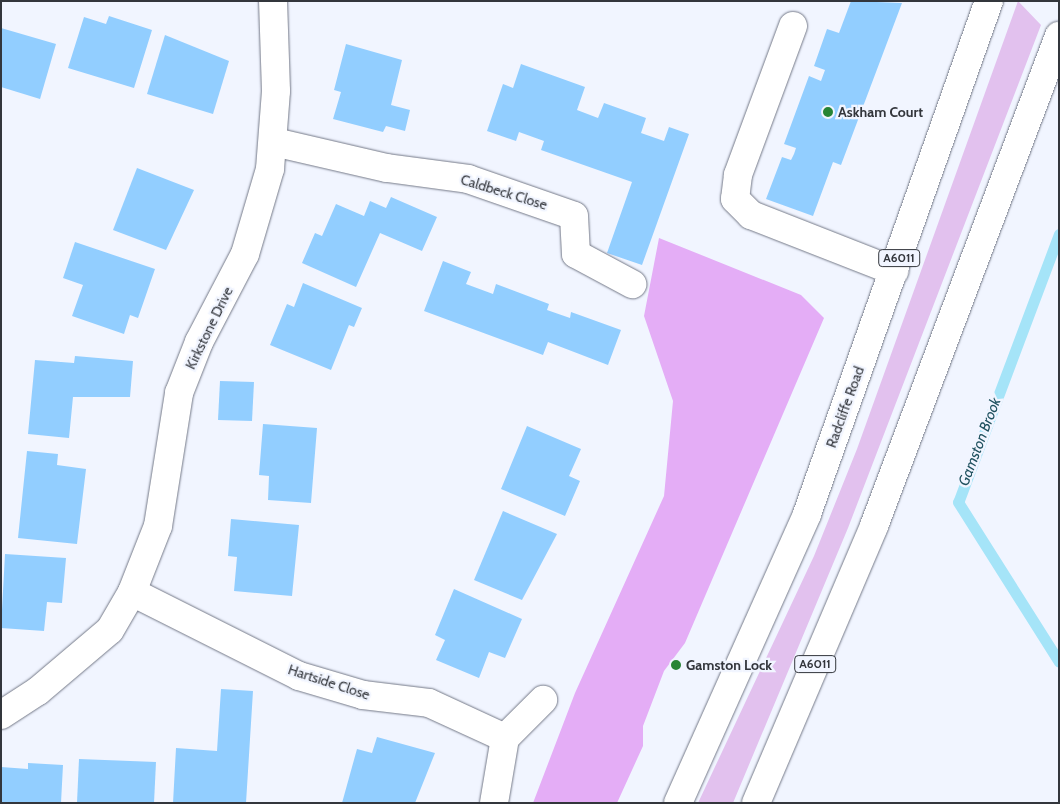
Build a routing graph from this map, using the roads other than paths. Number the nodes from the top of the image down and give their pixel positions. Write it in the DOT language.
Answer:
graph roads {
  1 [pos="273,1"];
  2 [pos="990,1"];
  3 [pos="793,26"];
  4 [pos="1059,36"];
  5 [pos="274,142"];
  6 [pos="894,271"];
  7 [pos="632,284"];
  8 [pos="132,592"];
  9 [pos="543,700"];
  10 [pos="1,715"];
  11 [pos="505,738"];
  12 [pos="494,803"];
  13 [pos="678,803"];
  14 [pos="756,803"];
  1 -- 5 [label="main road, Kirkstone Drive"];
  2 -- 6 [label="main road, Radcliffe Road / A6011"];
  3 -- 6 [label="main road"];
  4 -- 14 [label="main road, A6011"];
  5 -- 7 [label="main road, Caldbeck Close"];
  5 -- 8 [label="main road, Kirkstone Drive"];
  6 -- 13 [label="main road, Radcliffe Road / A6011"];
  8 -- 10 [label="main road, Kirkstone Drive"];
  8 -- 11 [label="main road, Hartside Close"];
  9 -- 11 [label="main road"];
  11 -- 12 [label="main road"];
}
